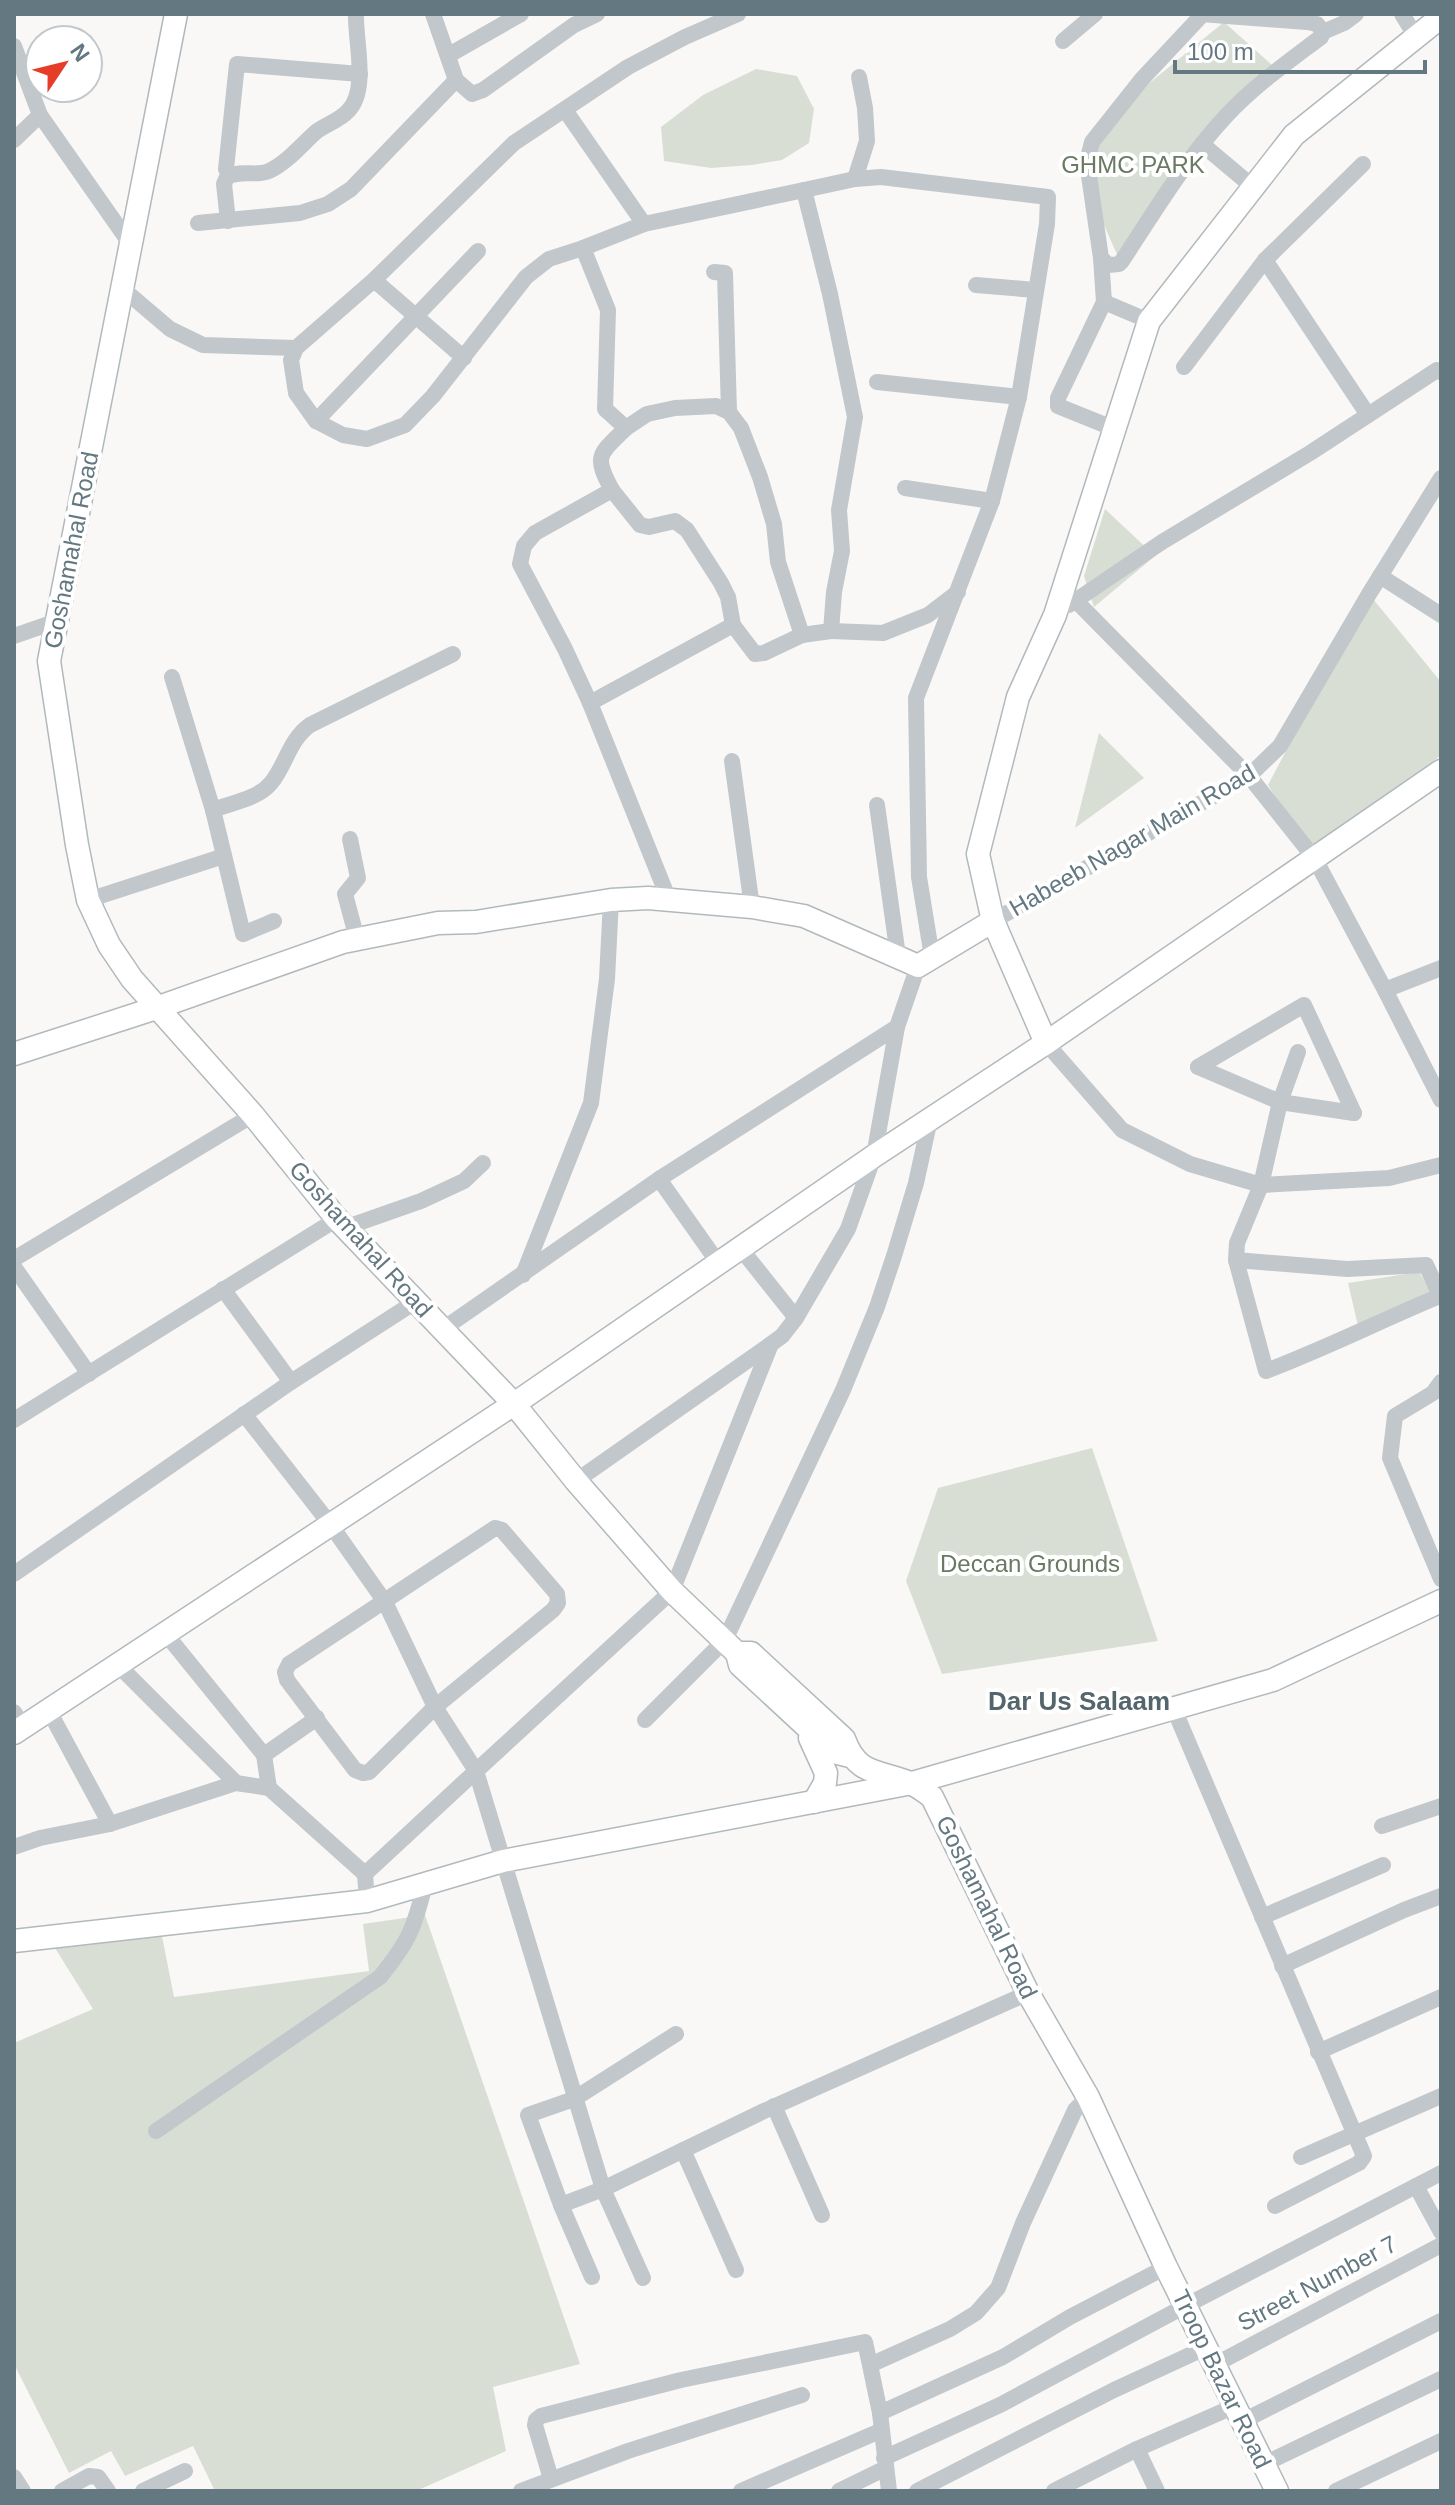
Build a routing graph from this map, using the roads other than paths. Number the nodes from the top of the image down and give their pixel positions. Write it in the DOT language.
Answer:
graph roads {
  1 [pos="176,14"];
  2 [pos="356,14"];
  3 [pos="433,14"];
  4 [pos="521,14"];
  5 [pos="597,14"];
  6 [pos="738,14"];
  7 [pos="1095,14"];
  8 [pos="1202,14"];
  9 [pos="1356,14"];
  10 [pos="1402,14"];
  11 [pos="1441,17"];
  12 [pos="1323,32"];
  13 [pos="1416,37"];
  14 [pos="1063,41"];
  15 [pos="14,46"];
  16 [pos="449,55"];
  17 [pos="360,74"];
  18 [pos="859,77"];
  19 [pos="456,80"];
  20 [pos="565,110"];
  21 [pos="40,115"];
  22 [pos="14,140"];
  23 [pos="1203,145"];
  24 [pos="1363,164"];
  25 [pos="226,169"];
  26 [pos="855,179"];
  27 [pos="1253,187"];
  28 [pos="804,190"];
  29 [pos="228,221"];
  30 [pos="198,223"];
  31 [pos="644,224"];
  32 [pos="131,245"];
  33 [pos="583,248"];
  34 [pos="478,251"];
  35 [pos="1101,258"];
  36 [pos="1265,260"];
  37 [pos="714,272"];
  38 [pos="374,280"];
  39 [pos="976,285"];
  40 [pos="123,289"];
  41 [pos="1035,290"];
  42 [pos="1104,302"];
  43 [pos="415,317"];
  44 [pos="1149,321"];
  45 [pos="296,348"];
  46 [pos="464,358"];
  47 [pos="1184,367"];
  48 [pos="1441,372"];
  49 [pos="877,382"];
  50 [pos="1019,397"];
  51 [pos="729,412"];
  52 [pos="1368,415"];
  53 [pos="316,421"];
  54 [pos="626,428"];
  55 [pos="1115,429"];
  56 [pos="1441,478"];
  57 [pos="905,488"];
  58 [pos="612,490"];
  59 [pos="992,501"];
  60 [pos="1380,576"];
  61 [pos="958,592"];
  62 [pos="1076,601"];
  63 [pos="1055,615"];
  64 [pos="1441,615"];
  65 [pos="57,621"];
  66 [pos="733,625"];
  67 [pos="831,631"];
  68 [pos="802,635"];
  69 [pos="14,636"];
  70 [pos="453,654"];
  71 [pos="172,677"];
  72 [pos="590,703"];
  73 [pos="732,761"];
  74 [pos="1441,771"];
  75 [pos="1249,776"];
  76 [pos="877,805"];
  77 [pos="213,810"];
  78 [pos="350,839"];
  79 [pos="224,856"];
  80 [pos="1315,859"];
  81 [pos="88,900"];
  82 [pos="611,900"];
  83 [pos="669,900"];
  84 [pos="752,907"];
  85 [pos="274,921"];
  86 [pos="993,921"];
  87 [pos="357,939"];
  88 [pos="916,960"];
  89 [pos="1441,968"];
  90 [pos="1385,990"];
  91 [pos="156,1008"];
  92 [pos="897,1027"];
  93 [pos="1046,1043"];
  94 [pos="1298,1052"];
  95 [pos="14,1054"];
  96 [pos="1441,1100"];
  97 [pos="1280,1102"];
  98 [pos="253,1115"];
  99 [pos="930,1119"];
  100 [pos="874,1156"];
  101 [pos="483,1163"];
  102 [pos="1441,1165"];
  103 [pos="659,1179"];
  104 [pos="1261,1185"];
  105 [pos="342,1223"];
  106 [pos="741,1249"];
  107 [pos="14,1259"];
  108 [pos="1236,1260"];
  109 [pos="719,1264"];
  110 [pos="14,1267"];
  111 [pos="523,1275"];
  112 [pos="223,1289"];
  113 [pos="1441,1295"];
  114 [pos="415,1302"];
  115 [pos="796,1318"];
  116 [pos="443,1329"];
  117 [pos="771,1344"];
  118 [pos="89,1374"];
  119 [pos="291,1382"];
  120 [pos="1441,1382"];
  121 [pos="514,1404"];
  122 [pos="244,1414"];
  123 [pos="14,1420"];
  124 [pos="576,1481"];
  125 [pos="330,1524"];
  126 [pos="14,1574"];
  127 [pos="1441,1579"];
  128 [pos="672,1591"];
  129 [pos="1441,1601"];
  130 [pos="385,1602"];
  131 [pos="165,1633"];
  132 [pos="731,1647"];
  133 [pos="117,1664"];
  134 [pos="435,1707"];
  135 [pos="48,1709"];
  136 [pos="1174,1709"];
  137 [pos="317,1718"];
  138 [pos="797,1718"];
  139 [pos="645,1720"];
  140 [pos="17,1723"];
  141 [pos="264,1755"];
  142 [pos="850,1756"];
  143 [pos="476,1771"];
  144 [pos="236,1783"];
  145 [pos="912,1783"];
  146 [pos="269,1788"];
  147 [pos="814,1802"];
  148 [pos="1441,1806"];
  149 [pos="110,1824"];
  150 [pos="1382,1826"];
  151 [pos="14,1847"];
  152 [pos="503,1861"];
  153 [pos="1383,1865"];
  154 [pos="365,1874"];
  155 [pos="425,1884"];
  156 [pos="1441,1896"];
  157 [pos="367,1901"];
  158 [pos="1262,1917"];
  159 [pos="14,1941"];
  160 [pos="1282,1966"];
  161 [pos="1028,1993"];
  162 [pos="1441,1997"];
  163 [pos="676,2034"];
  164 [pos="1318,2052"];
  165 [pos="1441,2096"];
  166 [pos="1088,2097"];
  167 [pos="574,2099"];
  168 [pos="774,2106"];
  169 [pos="156,2131"];
  170 [pos="1353,2134"];
  171 [pos="683,2150"];
  172 [pos="1301,2157"];
  173 [pos="1441,2173"];
  174 [pos="1416,2186"];
  175 [pos="603,2189"];
  176 [pos="561,2205"];
  177 [pos="1275,2206"];
  178 [pos="822,2215"];
  179 [pos="1441,2232"];
  180 [pos="1441,2245"];
  181 [pos="1166,2267"];
  182 [pos="736,2270"];
  183 [pos="592,2277"];
  184 [pos="643,2278"];
  185 [pos="1187,2305"];
  186 [pos="1441,2321"];
  187 [pos="1210,2356"];
  188 [pos="870,2365"];
  189 [pos="1441,2379"];
  190 [pos="802,2395"];
  191 [pos="880,2413"];
  192 [pos="1239,2414"];
  193 [pos="880,2431"];
  194 [pos="1441,2441"];
  195 [pos="1137,2449"];
  196 [pos="885,2463"];
  197 [pos="1264,2464"];
  198 [pos="185,2471"];
  199 [pos="14,2477"];
  200 [pos="551,2479"];
  201 [pos="1073,2487"];
  202 [pos="23,2491"];
  203 [pos="62,2491"];
  204 [pos="108,2491"];
  205 [pos="143,2491"];
  206 [pos="521,2491"];
  207 [pos="741,2491"];
  208 [pos="839,2491"];
  209 [pos="889,2491"];
  210 [pos="917,2491"];
  211 [pos="1054,2491"];
  212 [pos="1157,2491"];
  213 [pos="1277,2491"];
  214 [pos="1336,2491"];
  1 -- 32 [label="street, Goshamahal Road"];
  2 -- 17 [label="street"];
  3 -- 16 [label="street"];
  4 -- 16 [label="street"];
  5 -- 19 [label="street"];
  6 -- 20 [label="street"];
  7 -- 14 [label="street"];
  8 -- 12 [label="street"];
  8 -- 35 [label="street"];
  9 -- 12 [label="street"];
  10 -- 13 [label="street"];
  11 -- 13 [label="street"];
  12 -- 23 [label="street"];
  13 -- 27 [label="street"];
  15 -- 21 [label="street"];
  16 -- 19 [label="street"];
  17 -- 25 [label="street"];
  17 -- 29 [label="street"];
  18 -- 26 [label="street"];
  19 -- 29 [label="street"];
  20 -- 31 [label="street"];
  20 -- 38 [label="street"];
  21 -- 22 [label="street"];
  21 -- 32 [label="street"];
  23 -- 27 [label="street"];
  23 -- 35 [label="street"];
  24 -- 36 [label="street"];
  26 -- 28 [label="street"];
  26 -- 41 [label="street"];
  27 -- 44 [label="street"];
  28 -- 31 [label="street"];
  28 -- 67 [label="street"];
  29 -- 30 [label="street"];
  31 -- 33 [label="street"];
  32 -- 40 [label="street, Goshamahal Road"];
  33 -- 46 [label="street"];
  33 -- 54 [label="street"];
  34 -- 43 [label="street"];
  35 -- 42 [label="street"];
  36 -- 47 [label="street"];
  36 -- 52 [label="street"];
  37 -- 51 [label="street"];
  38 -- 43 [label="street"];
  38 -- 45 [label="street"];
  39 -- 41 [label="street"];
  40 -- 45 [label="street"];
  40 -- 65 [label="street, Goshamahal Road"];
  41 -- 50 [label="street"];
  42 -- 44 [label="street"];
  42 -- 55 [label="street"];
  43 -- 46 [label="street"];
  43 -- 53 [label="street"];
  44 -- 55 [label="street"];
  45 -- 53 [label="street"];
  46 -- 53 [label="street"];
  48 -- 52 [label="street"];
  49 -- 50 [label="street"];
  50 -- 59 [label="street"];
  51 -- 54 [label="street"];
  51 -- 68 [label="street"];
  52 -- 62 [label="street"];
  54 -- 58 [label="street"];
  55 -- 63 [label="street"];
  56 -- 60 [label="street, Habeeb Nagar Main Road"];
  57 -- 59 [label="street"];
  58 -- 66 [label="street"];
  58 -- 72 [label="street"];
  59 -- 61 [label="street"];
  60 -- 64 [label="street"];
  60 -- 75 [label="street, Habeeb Nagar Main Road"];
  61 -- 67 [label="street"];
  61 -- 88 [label="street"];
  62 -- 63 [label="street"];
  62 -- 75 [label="street"];
  63 -- 86 [label="street"];
  65 -- 69 [label="street"];
  65 -- 81 [label="street, Goshamahal Road"];
  66 -- 68 [label="street"];
  66 -- 72 [label="street"];
  67 -- 68 [label="street"];
  70 -- 77 [label="street"];
  71 -- 77 [label="street"];
  72 -- 83 [label="street"];
  73 -- 84 [label="street"];
  74 -- 80 [label="street"];
  75 -- 80 [label="street"];
  75 -- 86 [label="street, Habeeb Nagar Main Road"];
  76 -- 88 [label="street"];
  77 -- 79 [label="street"];
  78 -- 87 [label="street"];
  79 -- 81 [label="street"];
  79 -- 85 [label="street"];
  80 -- 90 [label="street"];
  80 -- 93 [label="street"];
  81 -- 91 [label="street, Goshamahal Road"];
  82 -- 83 [label="street"];
  82 -- 87 [label="street"];
  82 -- 111 [label="street"];
  83 -- 84 [label="street"];
  84 -- 88 [label="street"];
  86 -- 88 [label="street, Habeeb Nagar Main Road"];
  86 -- 93 [label="street"];
  87 -- 91 [label="street"];
  88 -- 92 [label="street"];
  89 -- 90 [label="street"];
  90 -- 96 [label="street"];
  91 -- 95 [label="street"];
  91 -- 98 [label="street, Goshamahal Road"];
  92 -- 100 [label="street"];
  92 -- 103 [label="street"];
  93 -- 99 [label="street"];
  93 -- 104 [label="street"];
  94 -- 97 [label="street"];
  97 -- 97 [label="street"];
  97 -- 104 [label="street"];
  98 -- 105 [label="street, Goshamahal Road"];
  98 -- 107 [label="street"];
  99 -- 100 [label="street"];
  99 -- 132 [label="street"];
  100 -- 106 [label="street"];
  100 -- 115 [label="street"];
  101 -- 105 [label="street"];
  102 -- 104 [label="street"];
  103 -- 109 [label="street"];
  103 -- 111 [label="street"];
  104 -- 108 [label="street"];
  105 -- 112 [label="street"];
  105 -- 114 [label="street, Goshamahal Road"];
  106 -- 109 [label="street"];
  106 -- 115 [label="street"];
  108 -- 113 [label="street"];
  108 -- 113 [label="street"];
  109 -- 121 [label="street"];
  110 -- 118 [label="street"];
  111 -- 116 [label="street"];
  112 -- 118 [label="street"];
  112 -- 119 [label="street"];
  114 -- 116 [label="street, Goshamahal Road"];
  114 -- 119 [label="street"];
  115 -- 117 [label="street"];
  116 -- 121 [label="street, Goshamahal Road"];
  117 -- 124 [label="street"];
  117 -- 128 [label="street"];
  118 -- 123 [label="street"];
  119 -- 122 [label="street"];
  120 -- 127 [label="street"];
  121 -- 124 [label="street, Goshamahal Road"];
  121 -- 125 [label="street"];
  122 -- 125 [label="street"];
  122 -- 126 [label="street"];
  124 -- 128 [label="street, Goshamahal Road"];
  125 -- 130 [label="street"];
  125 -- 131 [label="street"];
  128 -- 132 [label="street, Goshamahal Road"];
  128 -- 143 [label="street"];
  129 -- 136 [label="street"];
  130 -- 134 [label="street"];
  130 -- 134 [label="street"];
  130 -- 137 [label="street"];
  131 -- 133 [label="street"];
  131 -- 141 [label="street"];
  132 -- 138 [label="street"];
  132 -- 139 [label="street"];
  132 -- 142 [label="street, Goshamahal Road"];
  133 -- 135 [label="street"];
  133 -- 144 [label="street"];
  134 -- 137 [label="street"];
  134 -- 143 [label="street"];
  135 -- 140 [label="street"];
  135 -- 149 [label="street"];
  136 -- 145 [label="street"];
  136 -- 158 [label="street"];
  137 -- 141 [label="street"];
  138 -- 142 [label="street"];
  138 -- 147 [label="street"];
  141 -- 146 [label="street"];
  142 -- 145 [label="street, Goshamahal Road"];
  143 -- 152 [label="street"];
  143 -- 154 [label="street"];
  144 -- 146 [label="street"];
  144 -- 149 [label="street"];
  145 -- 147 [label="street"];
  145 -- 161 [label="street, Goshamahal Road"];
  146 -- 154 [label="street"];
  147 -- 152 [label="street"];
  148 -- 150 [label="street"];
  149 -- 151 [label="street"];
  152 -- 155 [label="street"];
  152 -- 167 [label="street"];
  153 -- 158 [label="street"];
  154 -- 157 [label="street"];
  155 -- 157 [label="street"];
  155 -- 169 [label="street"];
  156 -- 160 [label="street"];
  157 -- 159 [label="street"];
  158 -- 160 [label="street"];
  160 -- 164 [label="street"];
  161 -- 166 [label="street, Goshamahal Road"];
  161 -- 168 [label="street"];
  162 -- 164 [label="street"];
  163 -- 167 [label="street"];
  164 -- 170 [label="street"];
  165 -- 170 [label="street"];
  166 -- 181 [label="street, Goshamahal Road"];
  166 -- 188 [label="street"];
  167 -- 175 [label="street"];
  167 -- 176 [label="street"];
  168 -- 171 [label="street"];
  168 -- 178 [label="street"];
  170 -- 172 [label="street"];
  170 -- 177 [label="street"];
  171 -- 175 [label="street"];
  171 -- 182 [label="street"];
  173 -- 174 [label="street"];
  174 -- 179 [label="street"];
  174 -- 185 [label="street"];
  175 -- 176 [label="street"];
  175 -- 184 [label="street"];
  176 -- 183 [label="street"];
  180 -- 187 [label="street, Street Number 7"];
  181 -- 185 [label="street, Troop Bazar Road"];
  181 -- 191 [label="street"];
  185 -- 187 [label="street, Troop Bazar Road"];
  185 -- 196 [label="street"];
  186 -- 192 [label="street"];
  187 -- 192 [label="street, Troop Bazar Road"];
  187 -- 210 [label="street, Street Number 7"];
  188 -- 191 [label="street"];
  188 -- 200 [label="street"];
  189 -- 197 [label="street"];
  190 -- 200 [label="street"];
  191 -- 193 [label="street"];
  192 -- 195 [label="street"];
  192 -- 197 [label="street, Troop Bazar Road"];
  193 -- 196 [label="street"];
  193 -- 207 [label="street"];
  194 -- 214 [label="street"];
  195 -- 201 [label="street"];
  195 -- 212 [label="street"];
  196 -- 208 [label="street"];
  196 -- 209 [label="street"];
  197 -- 213 [label="street, Troop Bazar Road"];
  198 -- 205 [label="street"];
  199 -- 202 [label="street"];
  200 -- 206 [label="street"];
  201 -- 211 [label="street"];
  203 -- 204 [label="street"];
}
